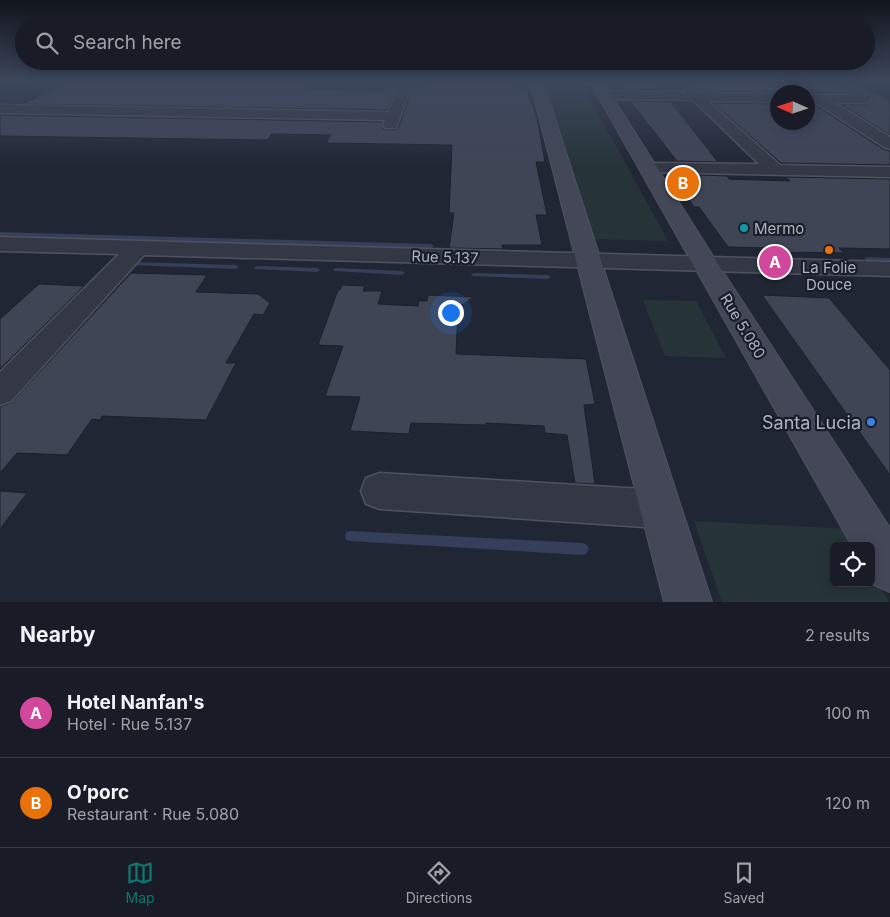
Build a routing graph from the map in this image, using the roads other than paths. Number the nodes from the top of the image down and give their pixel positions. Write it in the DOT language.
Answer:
graph roads {
  1 [pos="39,110"];
  2 [pos="396,110"];
  3 [pos="544,110"];
  4 [pos="613,110"];
  5 [pos="709,110"];
  6 [pos="832,110"];
  7 [pos="890,144"];
  8 [pos="649,168"];
  9 [pos="774,169"];
  10 [pos="890,172"];
  11 [pos="0,244"];
  12 [pos="138,248"];
  13 [pos="588,262"];
  14 [pos="705,264"];
  15 [pos="887,272"];
  16 [pos="0,392"];
  17 [pos="380,491"];
  18 [pos="659,509"];
  19 [pos="890,569"];
  20 [pos="688,602"];
  1 -- 2 [label="street"];
  3 -- 13 [label="main road"];
  4 -- 8 [label="main road, Rue 5.080"];
  5 -- 9 [label="street"];
  6 -- 7 [label="street"];
  8 -- 9 [label="street"];
  8 -- 14 [label="main road, Rue 5.080"];
  9 -- 10 [label="street"];
  11 -- 12 [label="street, Rue 5.137"];
  12 -- 13 [label="street, Rue 5.137"];
  12 -- 16 [label="street"];
  13 -- 14 [label="street, Rue 5.137"];
  13 -- 18 [label="main road"];
  14 -- 15 [label="street, Rue 5.137"];
  14 -- 19 [label="main road, Rue 5.080"];
  17 -- 18 [label="street"];
  18 -- 20 [label="main road"];
}
